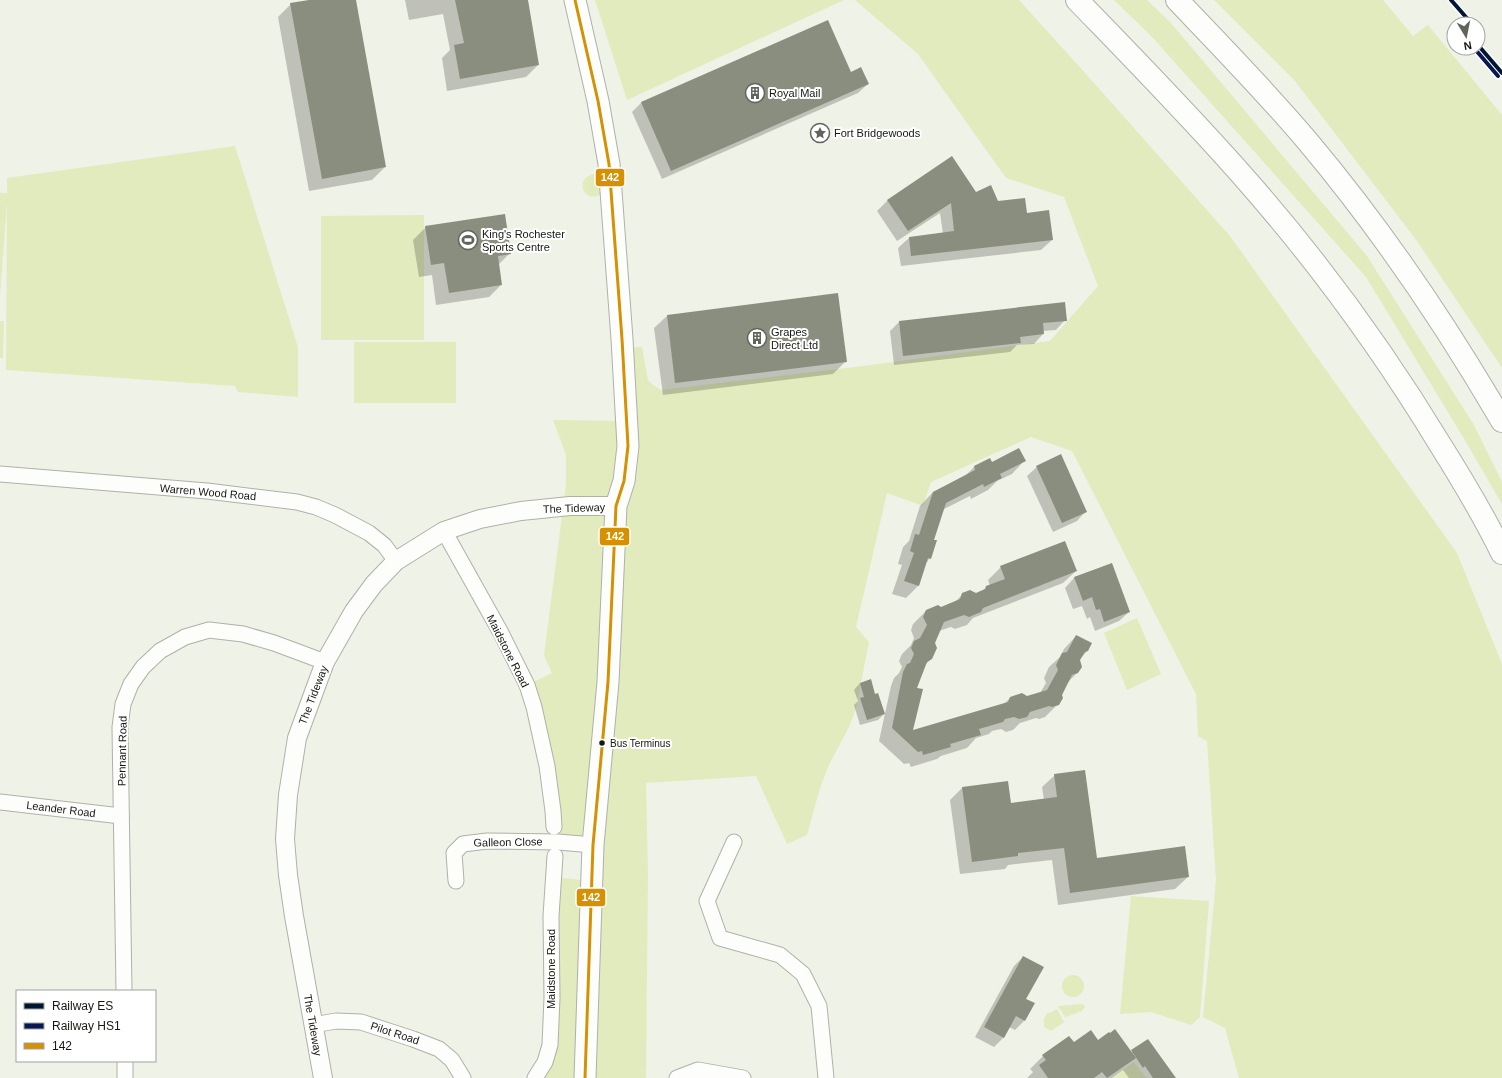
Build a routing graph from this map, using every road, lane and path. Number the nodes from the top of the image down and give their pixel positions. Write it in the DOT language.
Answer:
graph roads {
  1 [pos="575,0"];
  2 [pos="1077,0"];
  3 [pos="1177,0"];
  4 [pos="1502,421"];
  5 [pos="0,474"];
  6 [pos="616,506"];
  7 [pos="444,531"];
  8 [pos="1502,553"];
  9 [pos="396,561"];
  10 [pos="325,662"];
  11 [pos="0,802"];
  12 [pos="121,816"];
  13 [pos="554,827"];
  14 [pos="734,842"];
  15 [pos="593,845"];
  16 [pos="554,856"];
  17 [pos="456,881"];
  18 [pos="124,990"];
  19 [pos="313,1026"];
  20 [pos="125,1062"];
  21 [pos="125,1078"];
  22 [pos="323,1078"];
  23 [pos="463,1078"];
  24 [pos="535,1078"];
  25 [pos="585,1078"];
  26 [pos="677,1078"];
  27 [pos="743,1078"];
  28 [pos="826,1078"];
  1 -- 6 [label="main road"];
  2 -- 8 [label="highway"];
  3 -- 4 [label="highway"];
  5 -- 9 [label="street, Warren Wood Road"];
  6 -- 7 [label="street, The Tideway"];
  6 -- 15 [label="main road"];
  7 -- 9 [label="street, The Tideway"];
  7 -- 13 [label="street, Maidstone Road"];
  9 -- 10 [label="street, The Tideway"];
  10 -- 12 [label="street, Pennant Road"];
  10 -- 19 [label="street, The Tideway"];
  11 -- 12 [label="street, Leander Road"];
  12 -- 18 [label="street, Pennant Road"];
  14 -- 28 [label="street"];
  15 -- 17 [label="street, Galleon Close"];
  15 -- 25 [label="main road"];
  16 -- 24 [label="street, Maidstone Road"];
  19 -- 22 [label="street, The Tideway"];
  19 -- 23 [label="street, Pilot Road"];
  20 -- 21 [label="street"];
  26 -- 27 [label="street"];
}
